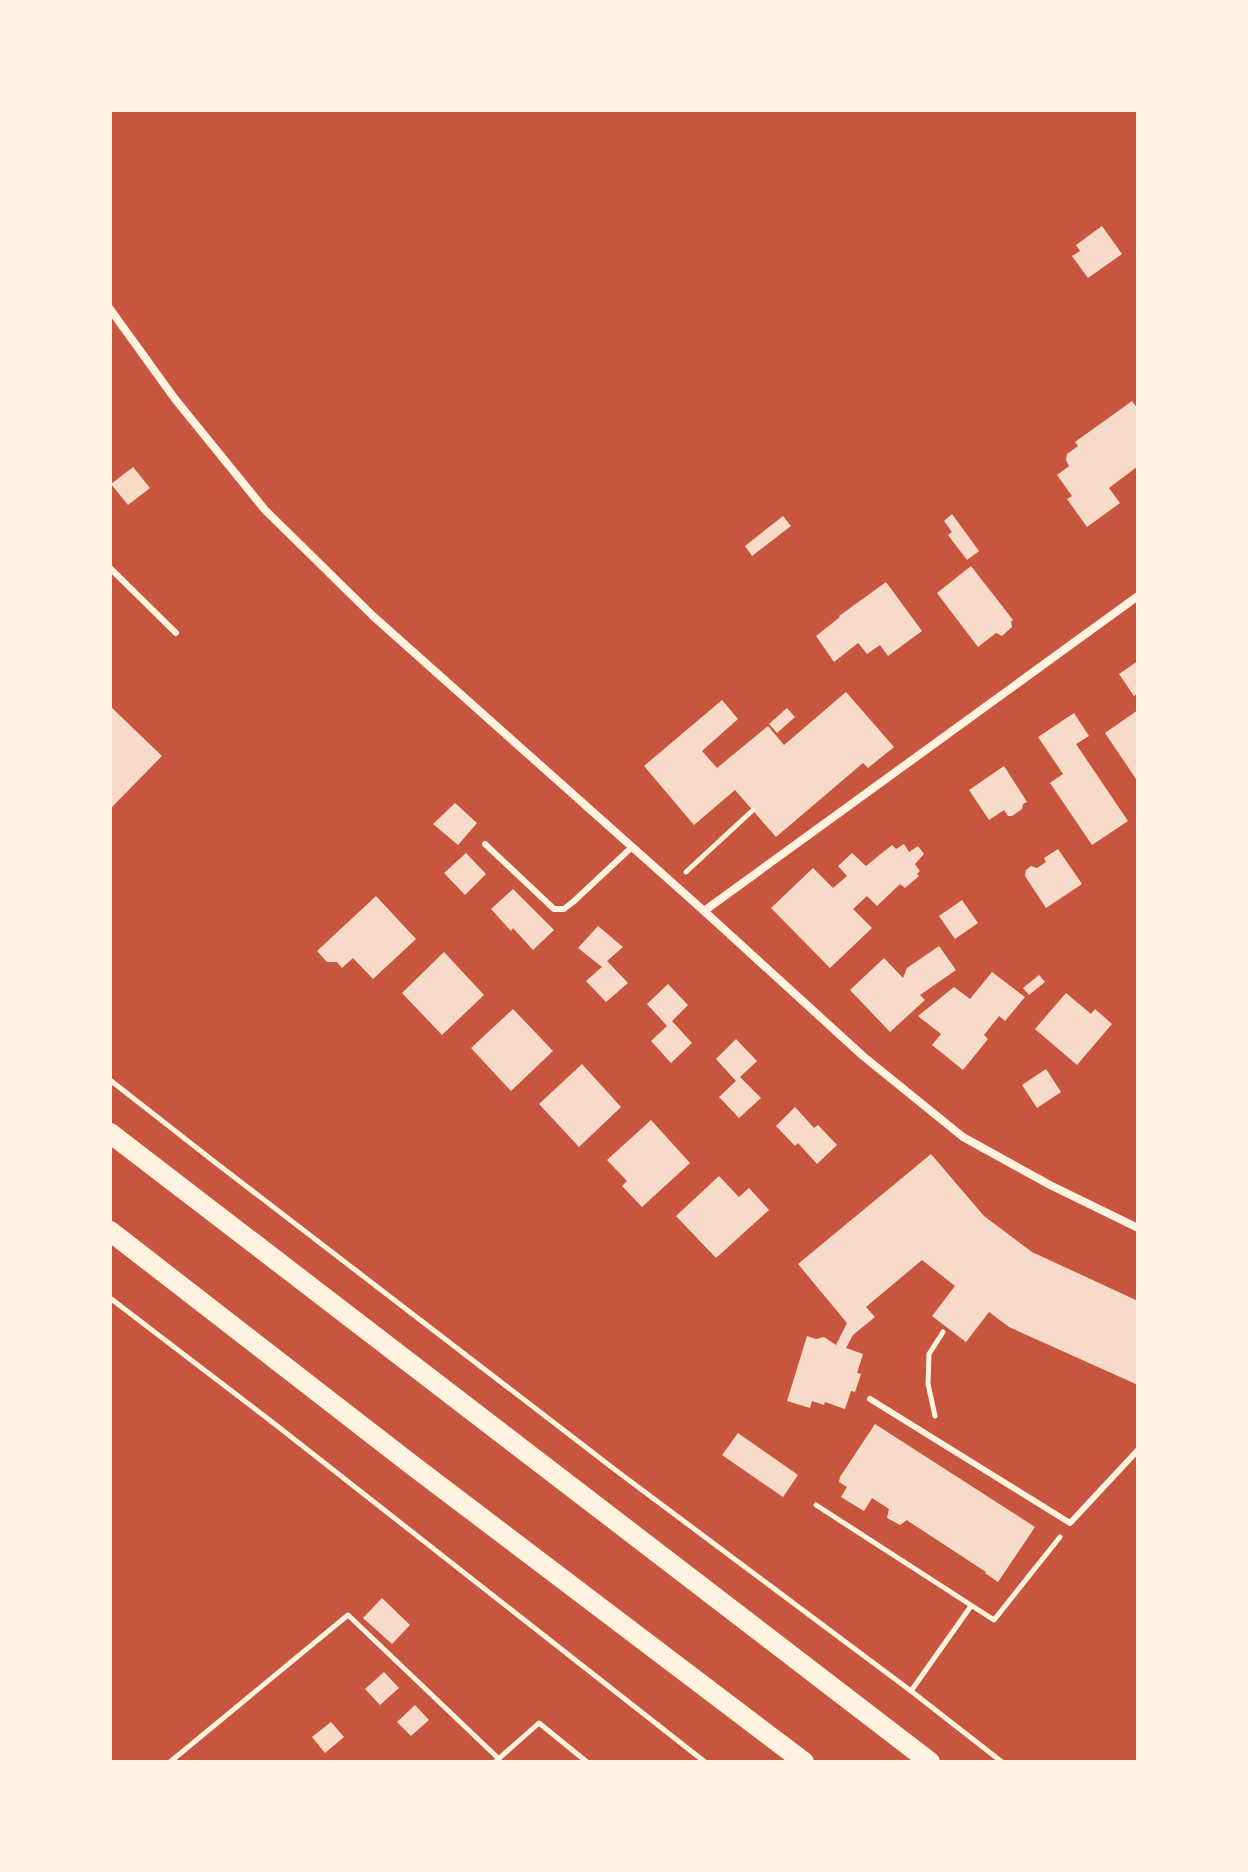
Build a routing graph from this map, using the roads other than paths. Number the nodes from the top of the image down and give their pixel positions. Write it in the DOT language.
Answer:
graph roads {
  1 [pos="110,309"];
  2 [pos="110,568"];
  3 [pos="1138,596"];
  4 [pos="176,633"];
  5 [pos="485,844"];
  6 [pos="632,847"];
  7 [pos="704,911"];
  8 [pos="110,1133"];
  9 [pos="1138,1228"];
  10 [pos="110,1231"];
  11 [pos="870,1399"];
  12 [pos="1138,1450"];
  13 [pos="804,1762"];
  14 [pos="930,1762"];
  1 -- 6 [label="street"];
  2 -- 4 [label="lane"];
  3 -- 7 [label="street"];
  5 -- 6 [label="lane"];
  6 -- 7 [label="street"];
  7 -- 9 [label="street"];
  8 -- 14 [label="main road"];
  10 -- 13 [label="main road"];
  11 -- 12 [label="lane"];
}
